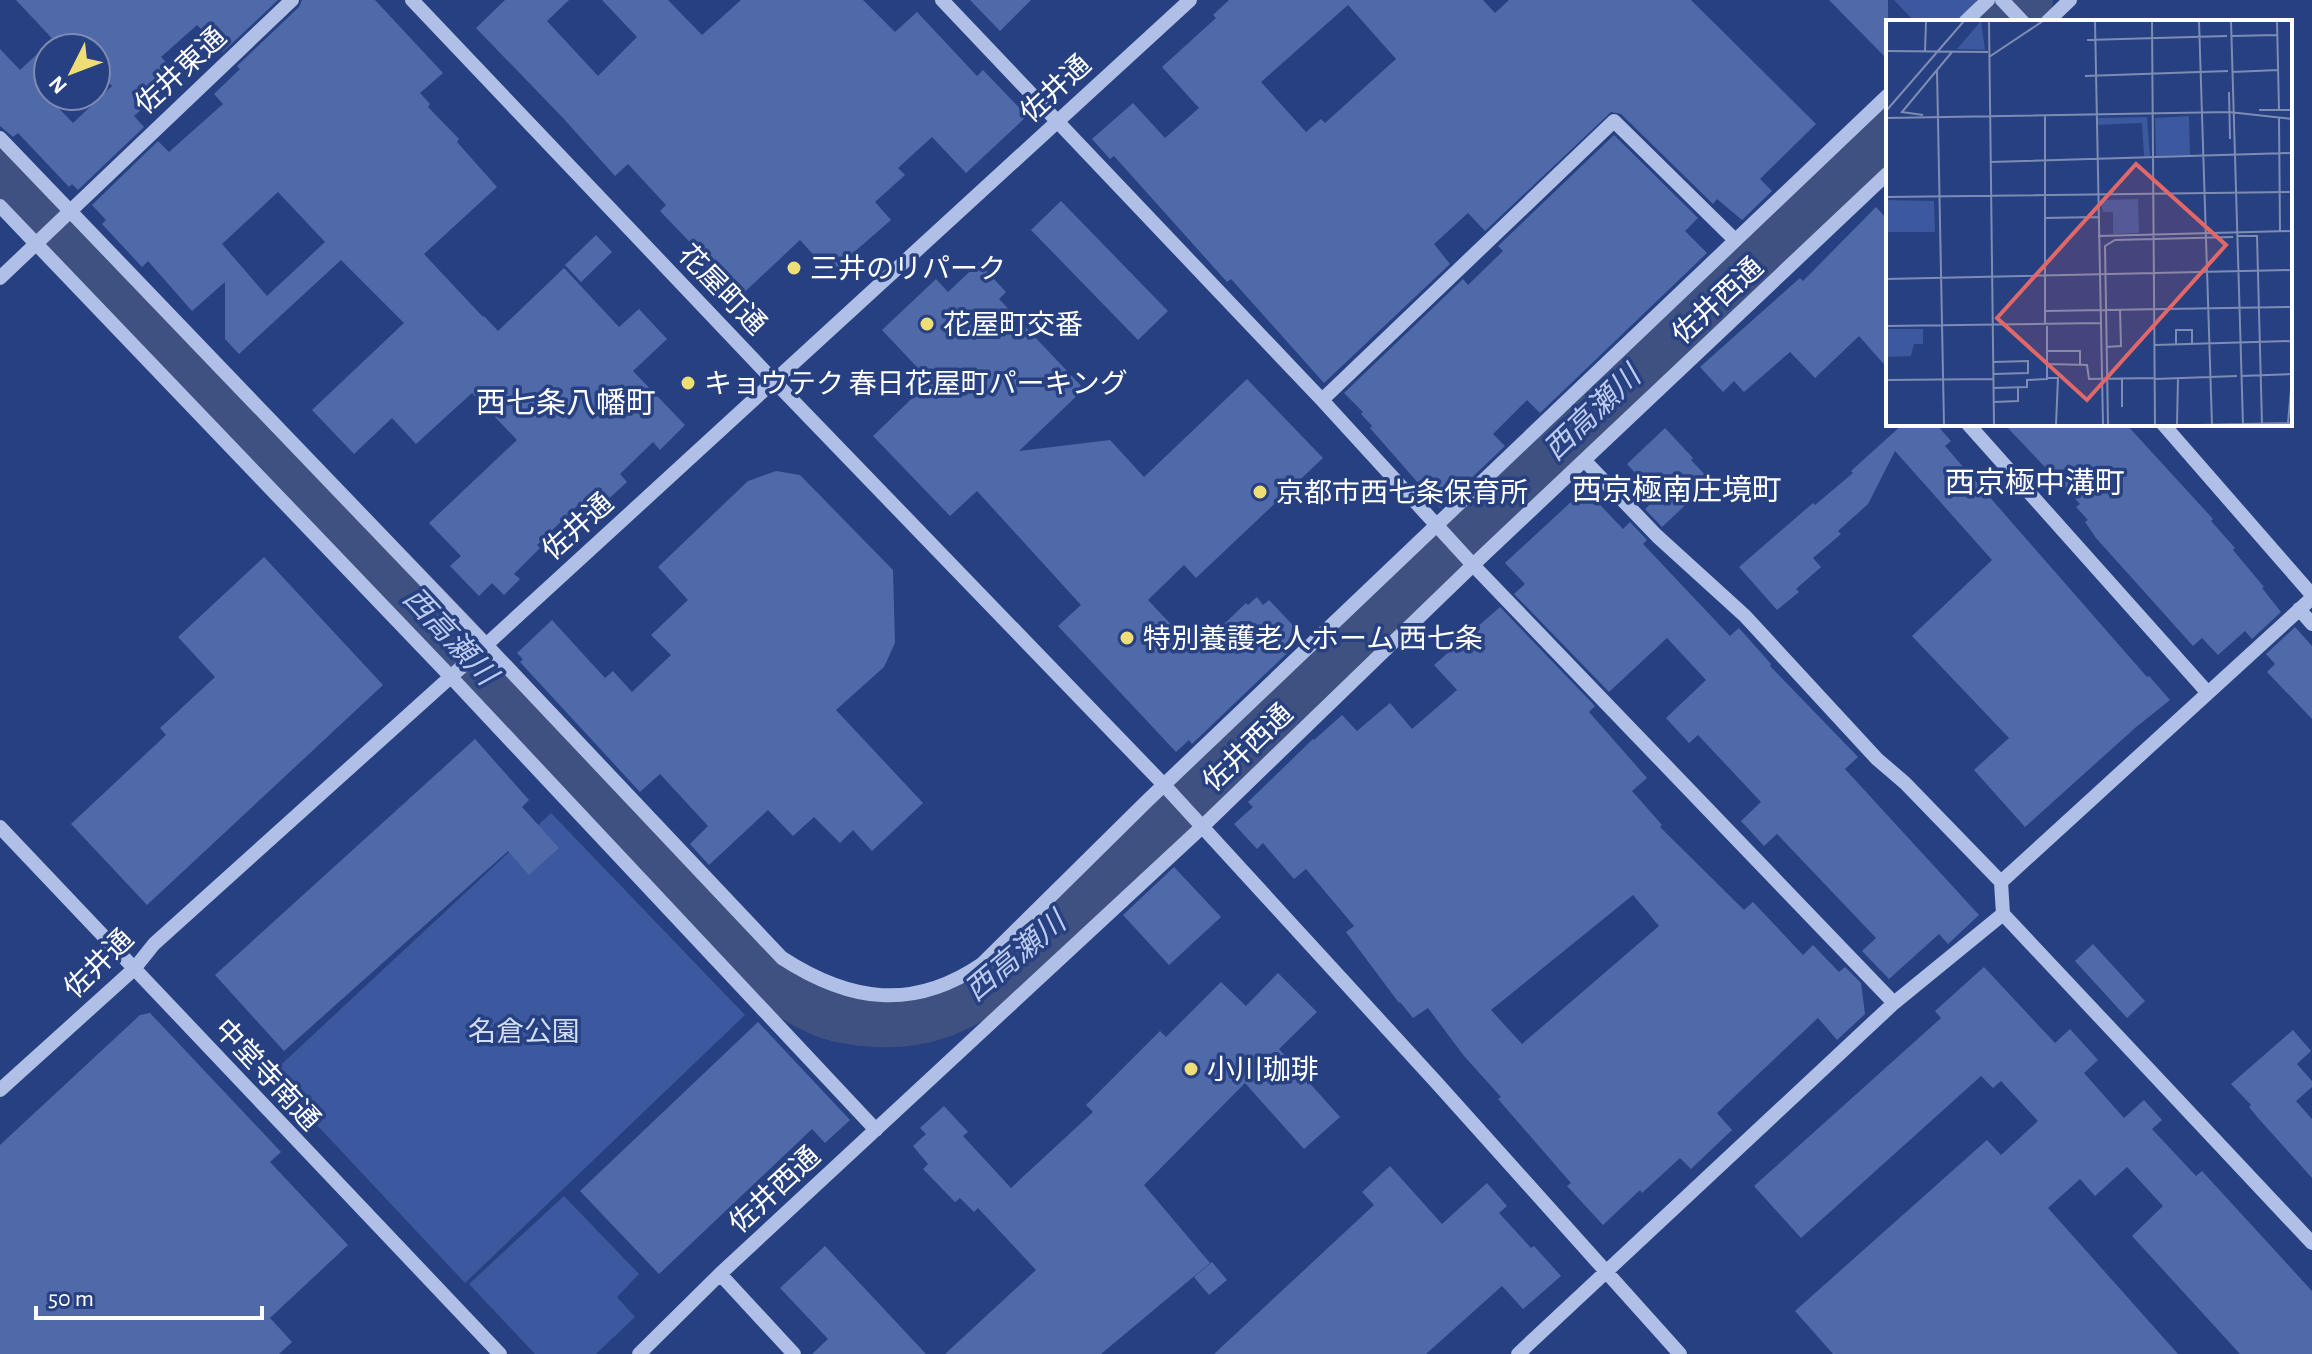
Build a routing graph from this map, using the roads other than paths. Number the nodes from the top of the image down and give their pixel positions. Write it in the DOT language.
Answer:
graph roads {
  1 [pos="292,0"];
  2 [pos="412,0"];
  3 [pos="942,0"];
  4 [pos="1190,0"];
  5 [pos="1988,0"];
  6 [pos="2002,0"];
  7 [pos="2070,0"];
  8 [pos="1967,20"];
  9 [pos="2021,20"];
  10 [pos="2049,20"];
  11 [pos="1886,97"];
  12 [pos="1058,122"];
  13 [pos="0,138"];
  14 [pos="1886,175"];
  15 [pos="0,206"];
  16 [pos="69,210"];
  17 [pos="1735,240"];
  18 [pos="35,243"];
  19 [pos="0,278"];
  20 [pos="774,381"];
  21 [pos="1322,400"];
  22 [pos="1970,426"];
  23 [pos="2165,426"];
  24 [pos="1585,461"];
  25 [pos="1438,526"];
  26 [pos="1473,565"];
  27 [pos="2312,596"];
  28 [pos="2299,609"];
  29 [pos="2312,624"];
  30 [pos="484,646"];
  31 [pos="453,674"];
  32 [pos="2208,693"];
  33 [pos="1167,788"];
  34 [pos="1198,822"];
  35 [pos="0,827"];
  36 [pos="2001,882"];
  37 [pos="2003,914"];
  38 [pos="134,969"];
  39 [pos="1894,1003"];
  40 [pos="0,1090"];
  41 [pos="876,1130"];
  42 [pos="2312,1243"];
  43 [pos="1606,1273"];
  44 [pos="720,1274"];
  45 [pos="500,1354"];
  46 [pos="639,1354"];
  47 [pos="794,1354"];
  48 [pos="1518,1354"];
  49 [pos="1680,1354"];
  1 -- 16 [label="street, 佐井東通"];
  2 -- 20 [label="street, 花屋町通"];
  3 -- 12 [label="street"];
  4 -- 12 [label="street, 佐井通"];
  5 -- 8 [label="street"];
  6 -- 9 [label="street"];
  7 -- 10 [label="street"];
  11 -- 17 [label="street"];
  12 -- 20 [label="street, 佐井通"];
  12 -- 21 [label="street"];
  13 -- 16 [label="street"];
  14 -- 24 [label="street, 佐井西通"];
  15 -- 18 [label="street"];
  16 -- 18 [label="street, 佐井東通"];
  16 -- 30 [label="street"];
  17 -- 21 [label="street"];
  17 -- 25 [label="street"];
  18 -- 19 [label="street, 佐井東通"];
  18 -- 31 [label="street"];
  20 -- 30 [label="street, 佐井通"];
  20 -- 33 [label="street, 花屋町通"];
  21 -- 25 [label="street"];
  22 -- 32 [label="street"];
  23 -- 27 [label="street"];
  24 -- 26 [label="street, 佐井西通"];
  24 -- 36 [label="street"];
  25 -- 26 [label="street"];
  25 -- 33 [label="street"];
  26 -- 34 [label="street, 佐井西通"];
  26 -- 39 [label="street"];
  27 -- 28 [label="street"];
  28 -- 29 [label="street"];
  28 -- 32 [label="street"];
  30 -- 31 [label="street, 佐井通"];
  30 -- 33 [label="street"];
  31 -- 38 [label="street, 佐井通"];
  31 -- 41 [label="street"];
  32 -- 36 [label="street"];
  33 -- 34 [label="street, 花屋町通"];
  34 -- 41 [label="street, 佐井西通"];
  34 -- 43 [label="street, 花屋町通"];
  35 -- 38 [label="street, 中堂寺南通"];
  36 -- 37 [label="street"];
  37 -- 39 [label="street"];
  37 -- 42 [label="street"];
  38 -- 40 [label="street, 佐井通"];
  38 -- 45 [label="street, 中堂寺南通"];
  39 -- 43 [label="street"];
  41 -- 44 [label="street, 佐井西通"];
  43 -- 48 [label="street"];
  43 -- 49 [label="street, 花屋町通"];
  44 -- 46 [label="street, 佐井西通"];
  44 -- 47 [label="street"];
}
